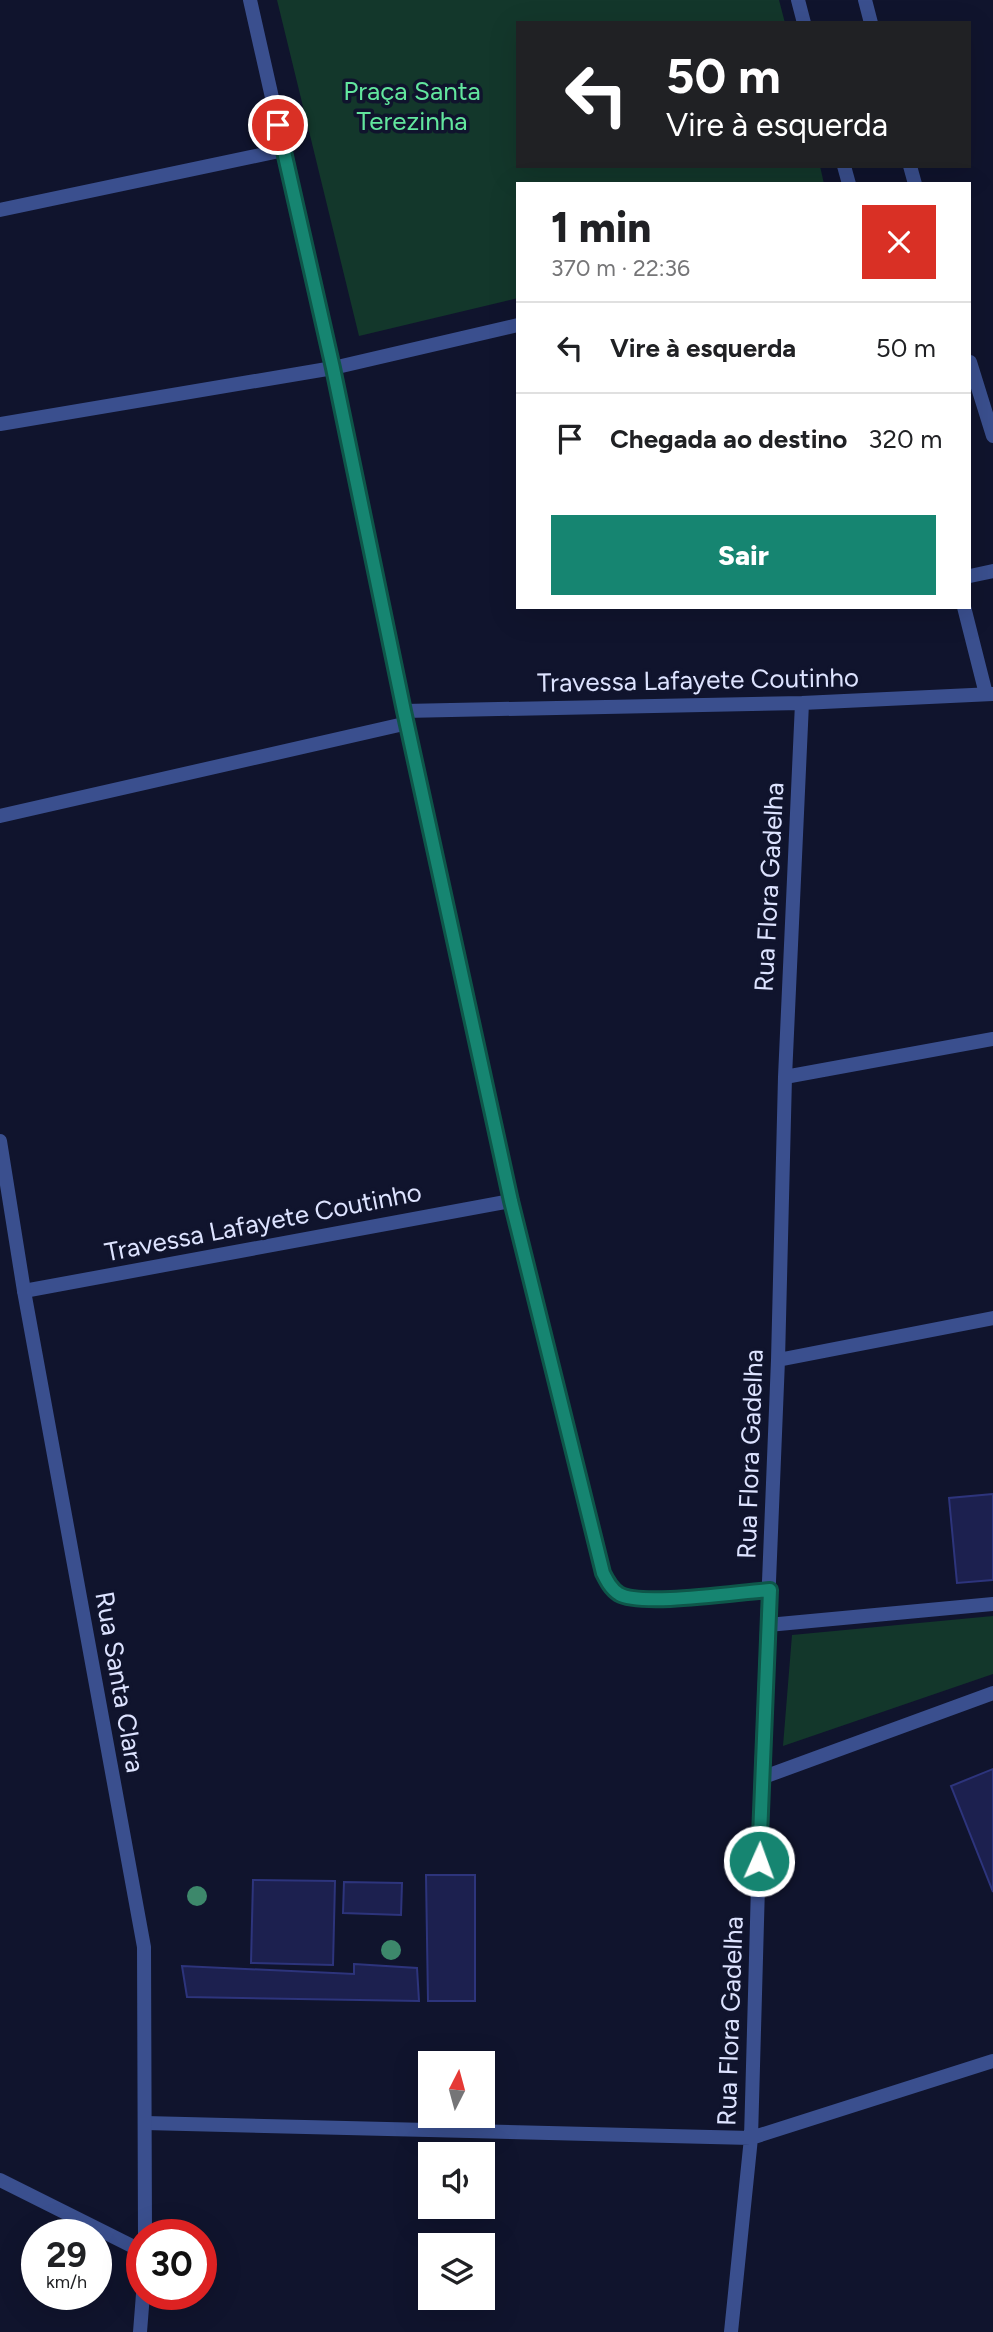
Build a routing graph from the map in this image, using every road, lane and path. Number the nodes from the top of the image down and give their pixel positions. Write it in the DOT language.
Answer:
graph roads {
  1 [pos="250,0"];
  2 [pos="798,0"];
  3 [pos="864,0"];
  4 [pos="803,21"];
  5 [pos="870,21"];
  6 [pos="284,150"];
  7 [pos="0,211"];
  8 [pos="516,325"];
  9 [pos="971,365"];
  10 [pos="333,368"];
  11 [pos="0,424"];
  12 [pos="993,436"];
  13 [pos="993,571"];
  14 [pos="971,576"];
  15 [pos="965,609"];
  16 [pos="990,694"];
  17 [pos="802,703"];
  18 [pos="406,717"];
  19 [pos="0,816"];
  20 [pos="993,1040"];
  21 [pos="785,1077"];
  22 [pos="0,1141"];
  23 [pos="511,1201"];
  24 [pos="24,1291"];
  25 [pos="993,1318"];
  26 [pos="778,1360"];
  27 [pos="770,1590"];
  28 [pos="993,1604"];
  29 [pos="768,1625"];
  30 [pos="993,1693"];
  31 [pos="761,1778"];
  32 [pos="993,2061"];
  33 [pos="145,2123"];
  34 [pos="751,2138"];
  35 [pos="0,2180"];
  36 [pos="145,2219"];
  37 [pos="126,2243"];
  38 [pos="142,2310"];
  39 [pos="141,2332"];
  40 [pos="731,2332"];
  1 -- 6 [label="street"];
  2 -- 4 [label="street"];
  3 -- 5 [label="street"];
  6 -- 7 [label="street"];
  6 -- 10 [label="street"];
  8 -- 10 [label="street"];
  9 -- 12 [label="street"];
  10 -- 11 [label="street"];
  10 -- 18 [label="street"];
  13 -- 14 [label="street"];
  15 -- 16 [label="street"];
  16 -- 17 [label="street, Travessa Lafayete Coutinho"];
  17 -- 18 [label="street, Travessa Lafayete Coutinho"];
  17 -- 21 [label="street, Rua Flora Gadelha"];
  18 -- 19 [label="street, Travessa Lafayete Coutinho"];
  18 -- 23 [label="street"];
  20 -- 21 [label="street"];
  21 -- 26 [label="street, Rua Flora Gadelha"];
  22 -- 24 [label="street, Rua Santa Clara"];
  23 -- 24 [label="street, Travessa Lafayete Coutinho"];
  23 -- 27 [label="street"];
  24 -- 33 [label="street, Rua Santa Clara"];
  25 -- 26 [label="street"];
  26 -- 27 [label="street, Rua Flora Gadelha"];
  27 -- 29 [label="street, Rua Flora Gadelha"];
  28 -- 29 [label="street"];
  29 -- 31 [label="street, Rua Flora Gadelha"];
  30 -- 31 [label="street"];
  31 -- 34 [label="street, Rua Flora Gadelha"];
  32 -- 34 [label="street"];
  33 -- 34 [label="street"];
  33 -- 36 [label="street, Rua Santa Clara"];
  34 -- 40 [label="street, Rua Flora Gadelha"];
  35 -- 37 [label="street"];
  38 -- 39 [label="street"];
}
